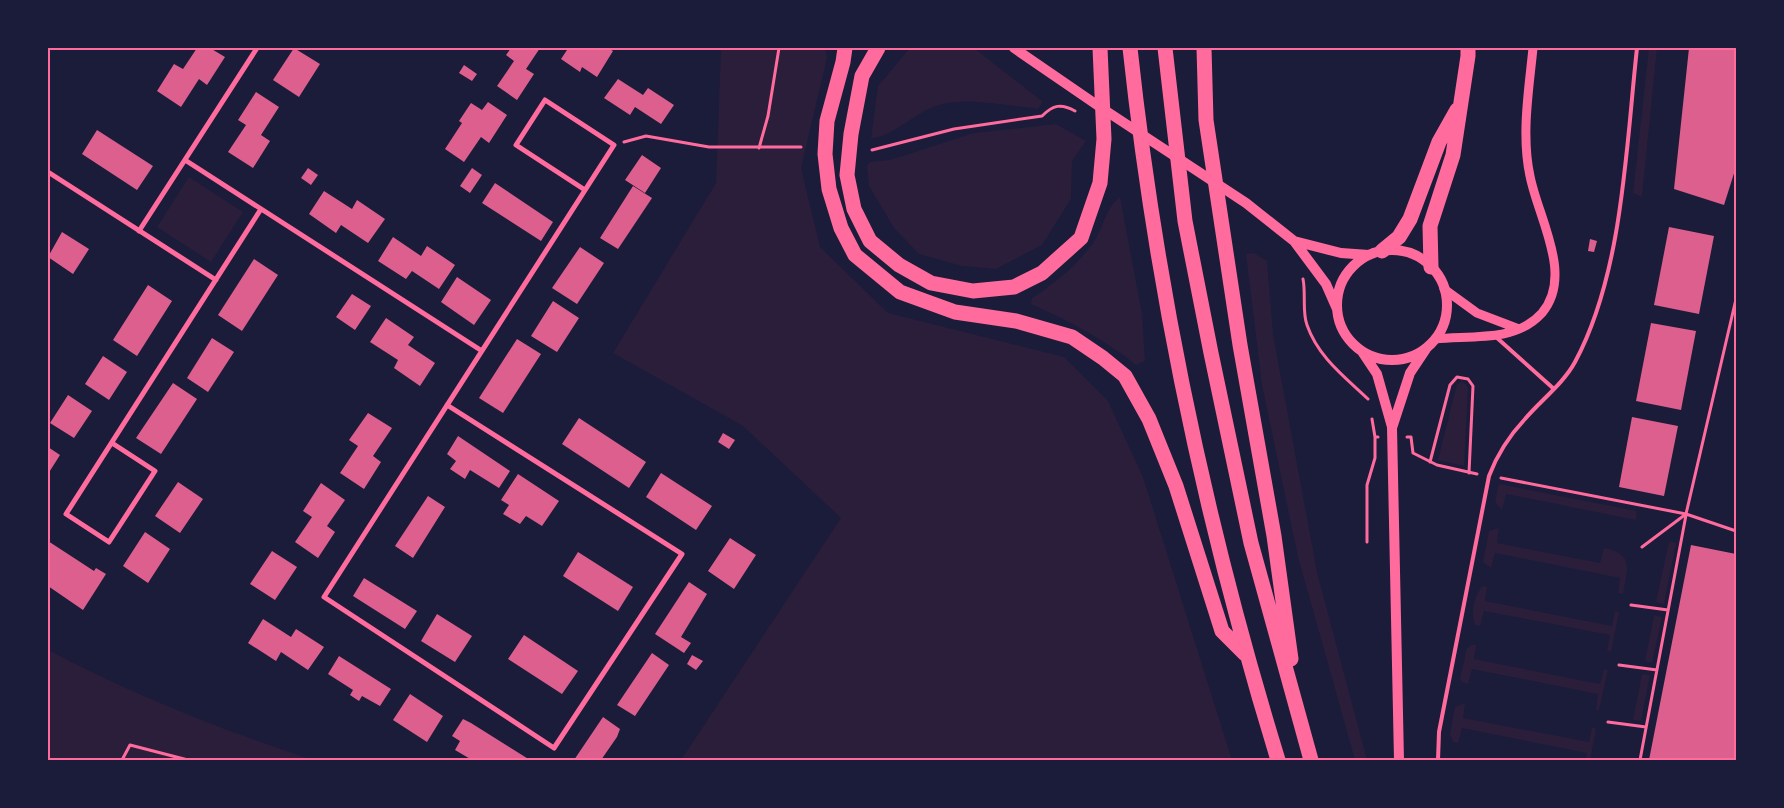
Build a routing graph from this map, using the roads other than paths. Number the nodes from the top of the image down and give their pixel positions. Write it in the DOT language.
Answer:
graph roads {
  1 [pos="256,48"];
  2 [pos="845,48"];
  3 [pos="878,48"];
  4 [pos="1014,48"];
  5 [pos="1100,48"];
  6 [pos="1130,48"];
  7 [pos="1165,48"];
  8 [pos="1204,48"];
  9 [pos="1468,48"];
  10 [pos="1533,48"];
  11 [pos="1638,48"];
  12 [pos="1461,102"];
  13 [pos="184,160"];
  14 [pos="48,172"];
  15 [pos="585,190"];
  16 [pos="261,209"];
  17 [pos="139,231"];
  18 [pos="1294,241"];
  19 [pos="1376,254"];
  20 [pos="1431,267"];
  21 [pos="216,280"];
  22 [pos="1444,289"];
  23 [pos="1337,309"];
  24 [pos="1519,329"];
  25 [pos="1494,335"];
  26 [pos="1435,339"];
  27 [pos="1426,349"];
  28 [pos="482,351"];
  29 [pos="1363,352"];
  30 [pos="1554,389"];
  31 [pos="447,405"];
  32 [pos="1392,433"];
  33 [pos="112,443"];
  34 [pos="1245,654"];
  35 [pos="1300,725"];
  36 [pos="1278,760"];
  37 [pos="1311,760"];
  38 [pos="1399,760"];
  39 [pos="1438,760"];
  1 -- 13 [label="street"];
  2 -- 34 [label="highway"];
  3 -- 5 [label="highway"];
  4 -- 18 [label="main road"];
  6 -- 34 [label="highway"];
  7 -- 35 [label="highway"];
  8 -- 35 [label="highway"];
  9 -- 12 [label="highway"];
  10 -- 24 [label="street"];
  11 -- 30 [label="lane"];
  12 -- 19 [label="highway"];
  12 -- 20 [label="highway"];
  13 -- 16 [label="street"];
  13 -- 17 [label="street"];
  14 -- 17 [label="street"];
  15 -- 15 [label="street"];
  15 -- 28 [label="street"];
  16 -- 21 [label="street"];
  16 -- 28 [label="street"];
  17 -- 21 [label="street"];
  18 -- 19 [label="main road"];
  18 -- 23 [label="main road"];
  19 -- 20 [label="main road"];
  19 -- 23 [label="main road"];
  20 -- 22 [label="main road"];
  21 -- 33 [label="street"];
  22 -- 24 [label="street"];
  22 -- 26 [label="main road"];
  23 -- 29 [label="main road"];
  24 -- 25 [label="street"];
  25 -- 26 [label="street"];
  25 -- 30 [label="lane"];
  26 -- 27 [label="main road"];
  27 -- 29 [label="main road"];
  27 -- 32 [label="main road"];
  28 -- 31 [label="street"];
  29 -- 32 [label="main road"];
  30 -- 39 [label="lane"];
  31 -- 31 [label="street"];
  32 -- 38 [label="main road"];
  33 -- 33 [label="street"];
  34 -- 36 [label="highway"];
  35 -- 37 [label="highway"];
}
